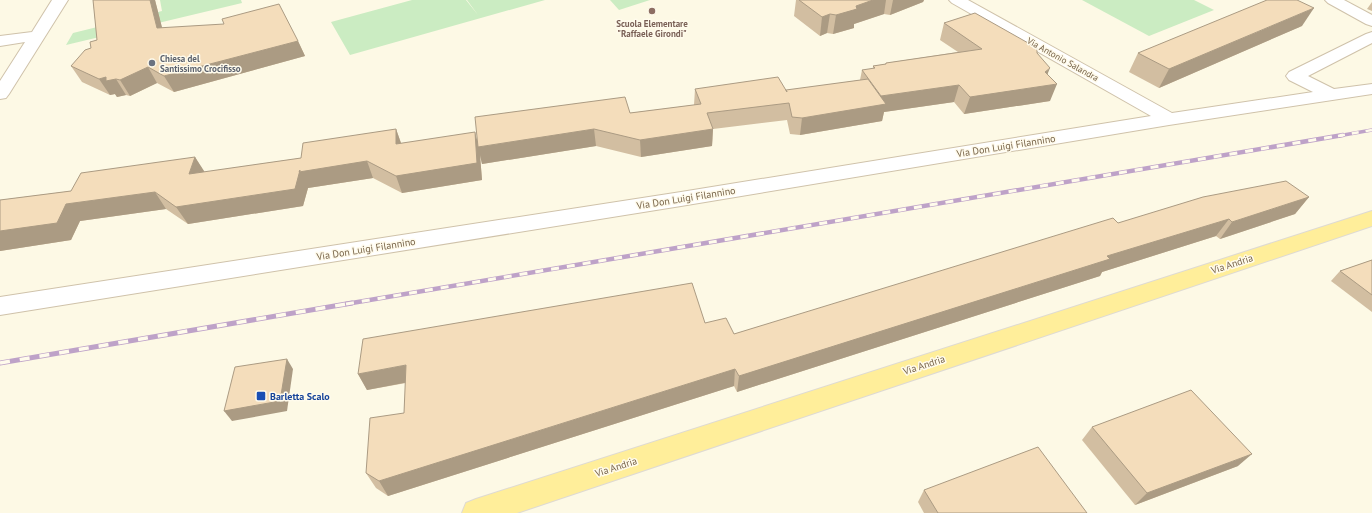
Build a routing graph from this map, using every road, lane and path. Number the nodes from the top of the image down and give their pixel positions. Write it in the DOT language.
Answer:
graph roads {
  1 [pos="60,0"];
  2 [pos="957,0"];
  3 [pos="1333,0"];
  4 [pos="1372,21"];
  5 [pos="37,36"];
  6 [pos="1372,37"];
  7 [pos="0,40"];
  8 [pos="1372,89"];
  9 [pos="0,94"];
  10 [pos="1332,95"];
  11 [pos="1169,119"];
  12 [pos="1372,218"];
  13 [pos="0,306"];
  14 [pos="476,513"];
  1 -- 5 [label="street"];
  2 -- 11 [label="street, Via Antonio Salandra"];
  3 -- 4 [label="street"];
  5 -- 7 [label="street"];
  5 -- 9 [label="street"];
  6 -- 10 [label="street"];
  8 -- 10 [label="street, Via Don Luigi Filannino"];
  10 -- 11 [label="street, Via Don Luigi Filannino"];
  11 -- 13 [label="street, Via Don Luigi Filannino"];
  12 -- 14 [label="main road, Via Andria"];
}
